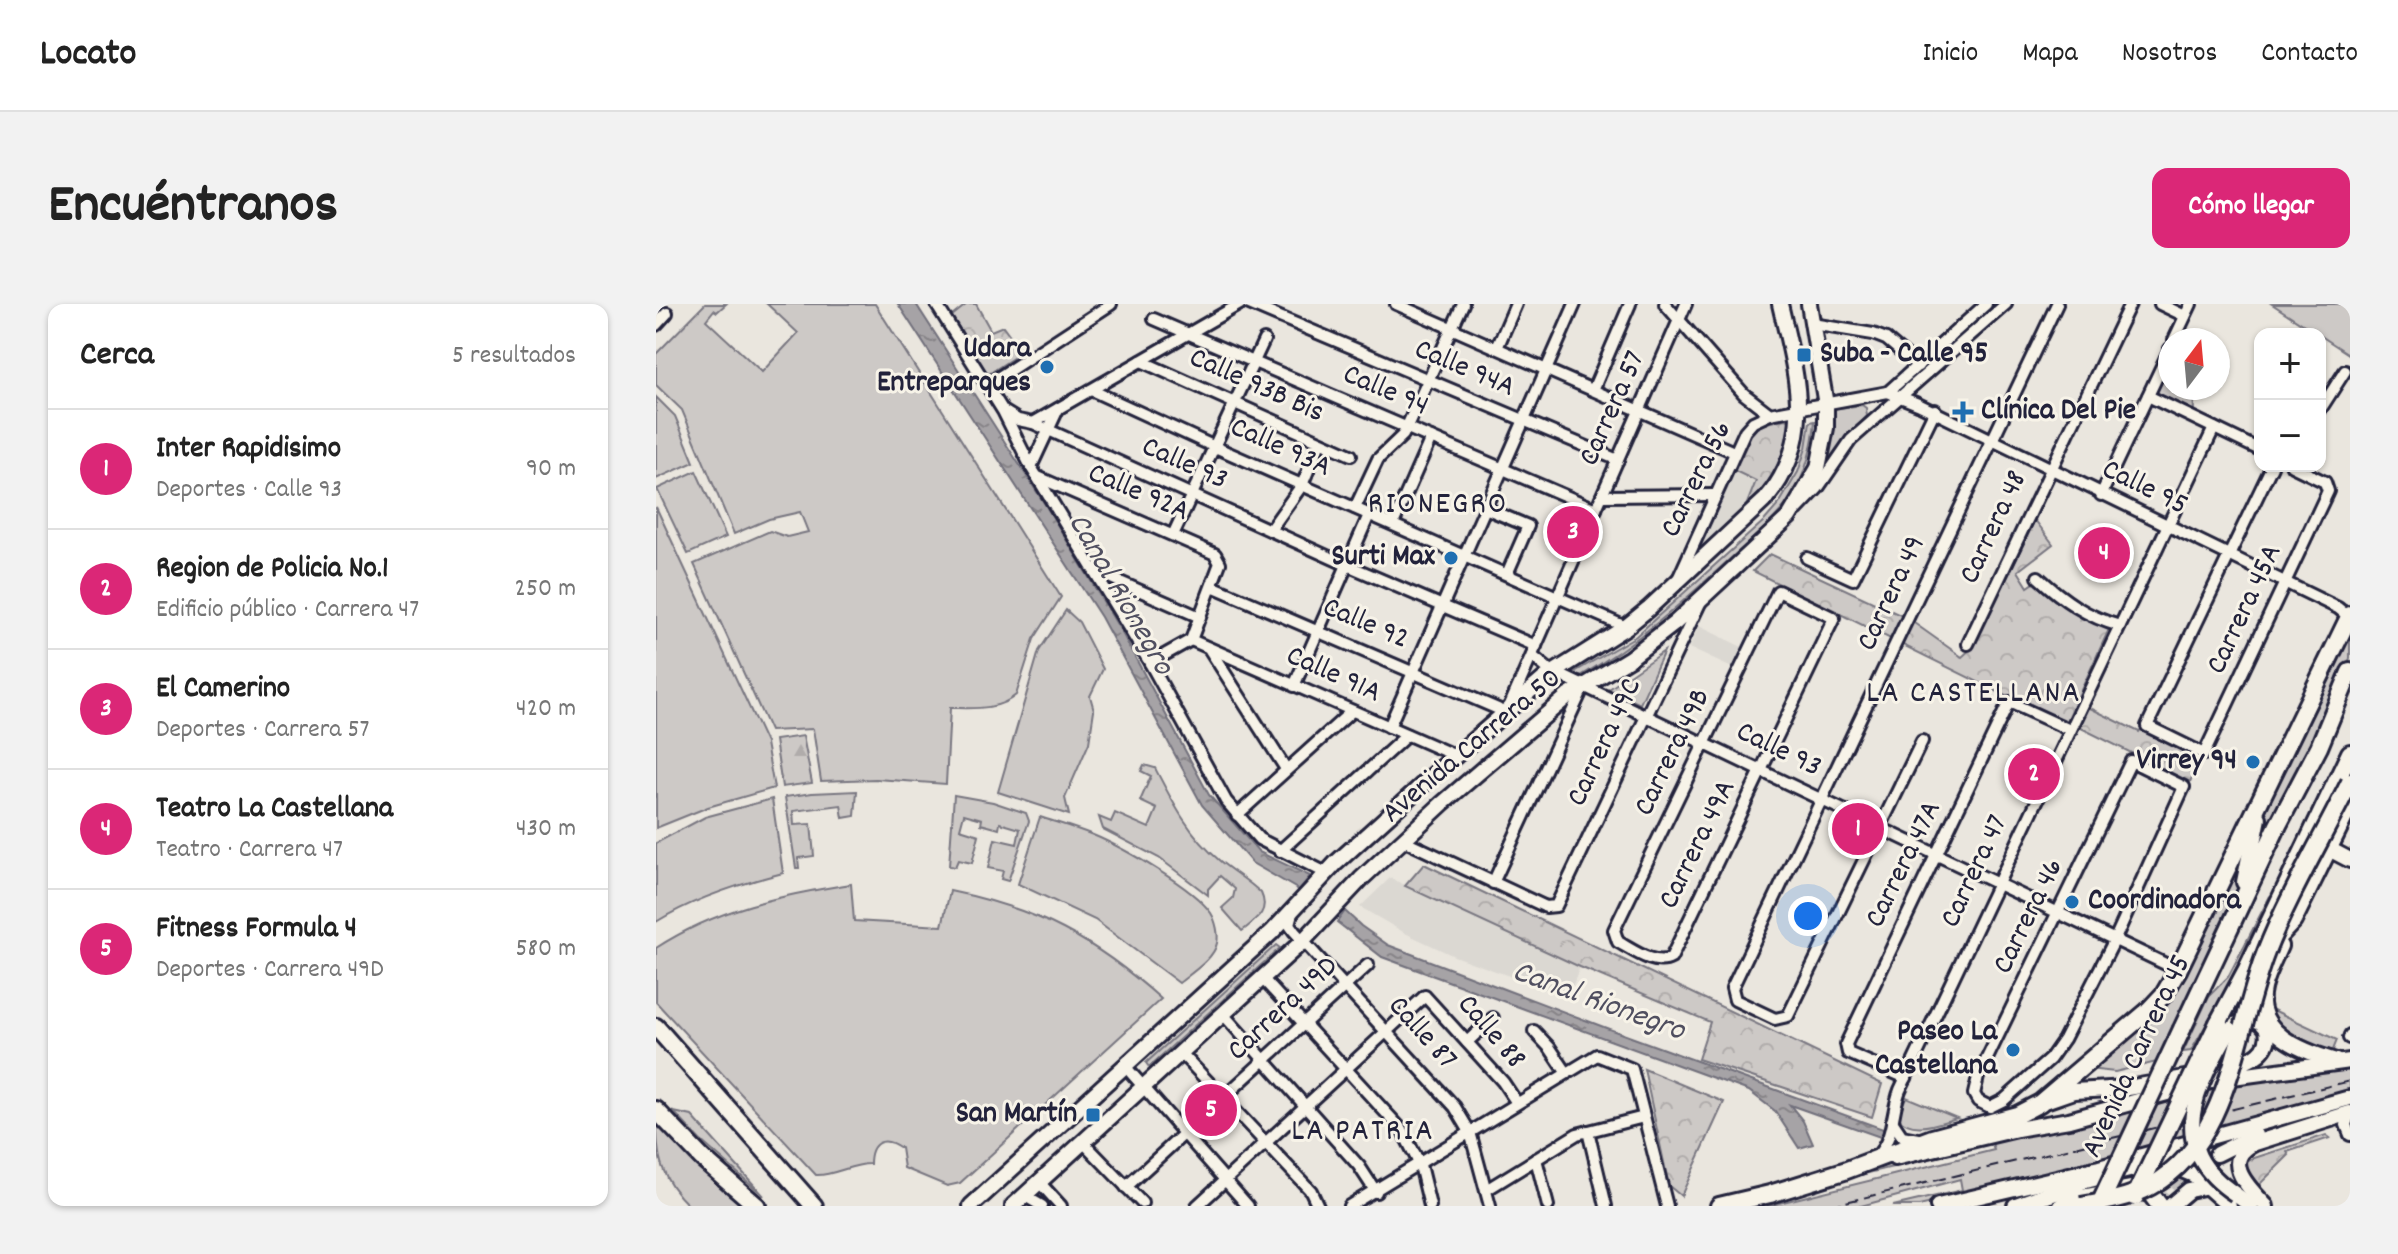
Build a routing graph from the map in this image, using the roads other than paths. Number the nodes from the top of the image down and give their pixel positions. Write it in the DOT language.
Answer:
graph roads {
  1 [pos="936,304"];
  2 [pos="1111,304"];
  3 [pos="1212,304"];
  4 [pos="1240,304"];
  5 [pos="1249,304"];
  6 [pos="1463,304"];
  7 [pos="1516,304"];
  8 [pos="1575,304"];
  9 [pos="1630,304"];
  10 [pos="1665,304"];
  11 [pos="1686,304"];
  12 [pos="1780,304"];
  13 [pos="1809,304"];
  14 [pos="1986,304"];
  15 [pos="2006,304"];
  16 [pos="2057,304"];
  17 [pos="2130,304"];
  18 [pos="2160,304"];
  19 [pos="2191,304"];
  20 [pos="1402,305"];
  21 [pos="667,313"];
  22 [pos="1219,316"];
  23 [pos="2185,316"];
  24 [pos="1154,319"];
  25 [pos="1679,319"];
  26 [pos="1812,324"];
  27 [pos="656,325"];
  28 [pos="2180,328"];
  29 [pos="1453,329"];
  30 [pos="1189,335"];
  31 [pos="1264,340"];
  32 [pos="1497,348"];
  33 [pos="1141,361"];
  34 [pos="1254,363"];
  35 [pos="1918,366"];
  36 [pos="1546,370"];
  37 [pos="2345,371"];
  38 [pos="2158,375"];
  39 [pos="1429,381"];
  40 [pos="987,385"];
  41 [pos="1091,390"];
  42 [pos="1593,390"];
  43 [pos="1888,392"];
  44 [pos="2326,393"];
  45 [pos="2148,396"];
  46 [pos="1902,397"];
  47 [pos="1857,400"];
  48 [pos="1235,404"];
  49 [pos="1826,405"];
  50 [pos="1059,407"];
  51 [pos="1639,410"];
  52 [pos="1800,410"];
  53 [pos="1003,411"];
  54 [pos="1934,411"];
  55 [pos="1770,414"];
  56 [pos="1523,421"];
  57 [pos="1033,423"];
  58 [pos="1867,425"];
  59 [pos="1407,427"];
  60 [pos="2214,428"];
  61 [pos="1049,431"];
  62 [pos="1431,438"];
  63 [pos="1993,440"];
  64 [pos="1320,442"];
  65 [pos="1215,447"];
  66 [pos="2254,447"];
  67 [pos="1734,452"];
  68 [pos="1351,455"];
  69 [pos="1618,460"];
  70 [pos="2050,467"];
  71 [pos="1503,468"];
  72 [pos="1034,472"];
  73 [pos="2269,472"];
  74 [pos="2304,472"];
  75 [pos="1302,485"];
  76 [pos="2102,493"];
  77 [pos="1192,495"];
  78 [pos="1714,495"];
  79 [pos="1602,496"];
  80 [pos="1355,508"];
  81 [pos="1485,508"];
  82 [pos="1596,509"];
  83 [pos="1369,515"];
  84 [pos="1789,517"];
  85 [pos="1393,524"];
  86 [pos="2168,524"];
  87 [pos="1270,530"];
  88 [pos="1173,535"];
  89 [pos="2230,554"];
  90 [pos="1465,555"];
  91 [pos="1807,558"];
  92 [pos="1347,565"];
  93 [pos="1095,571"];
  94 [pos="1507,574"];
  95 [pos="2038,577"];
  96 [pos="2286,581"];
  97 [pos="1675,585"];
  98 [pos="1212,586"];
  99 [pos="1558,597"];
  100 [pos="1703,598"];
  101 [pos="1442,605"];
  102 [pos="2350,613"];
  103 [pos="1200,617"];
  104 [pos="1834,618"];
  105 [pos="2120,626"];
  106 [pos="1626,627"];
  107 [pos="1319,632"];
  108 [pos="1191,640"];
  109 [pos="1968,644"];
  110 [pos="1209,648"];
  111 [pos="1534,651"];
  112 [pos="1150,663"];
  113 [pos="1414,671"];
  114 [pos="1554,672"];
  115 [pos="2350,672"];
  116 [pos="1294,686"];
  117 [pos="1584,686"];
  118 [pos="1504,709"];
  119 [pos="1352,711"];
  120 [pos="1646,715"];
  121 [pos="1389,727"];
  122 [pos="2070,730"];
  123 [pos="1407,735"];
  124 [pos="1922,741"];
  125 [pos="1706,744"];
  126 [pos="2350,753"];
  127 [pos="1456,756"];
  128 [pos="1286,769"];
  129 [pos="1761,770"];
  130 [pos="2350,782"];
  131 [pos="2263,797"];
  132 [pos="1822,799"];
  133 [pos="2350,805"];
  134 [pos="1237,815"];
  135 [pos="1880,827"];
  136 [pos="1403,840"];
  137 [pos="2338,841"];
  138 [pos="1280,851"];
  139 [pos="1936,854"];
  140 [pos="2350,860"];
  141 [pos="1326,873"];
  142 [pos="1493,883"];
  143 [pos="1997,883"];
  144 [pos="1293,911"];
  145 [pos="2059,912"];
  146 [pos="2235,917"];
  147 [pos="2293,921"];
  148 [pos="2115,939"];
  149 [pos="1303,941"];
  150 [pos="2280,946"];
  151 [pos="1667,961"];
  152 [pos="1368,965"];
  153 [pos="2247,969"];
  154 [pos="2178,970"];
  155 [pos="1262,978"];
  156 [pos="1345,987"];
  157 [pos="1223,1014"];
  158 [pos="1493,1018"];
  159 [pos="1305,1023"];
  160 [pos="2224,1026"];
  161 [pos="656,1027"];
  162 [pos="1534,1031"];
  163 [pos="1387,1032"];
  164 [pos="1467,1042"];
  165 [pos="1181,1053"];
  166 [pos="1265,1060"];
  167 [pos="2345,1062"];
  168 [pos="1125,1066"];
  169 [pos="1346,1069"];
  170 [pos="2223,1070"];
  171 [pos="1566,1072"];
  172 [pos="1906,1078"];
  173 [pos="2149,1085"];
  174 [pos="1143,1087"];
  175 [pos="1224,1098"];
  176 [pos="2350,1100"];
  177 [pos="1517,1103"];
  178 [pos="2040,1103"];
  179 [pos="1306,1106"];
  180 [pos="656,1110"];
  181 [pos="2350,1113"];
  182 [pos="1644,1117"];
  183 [pos="1892,1121"];
  184 [pos="2035,1126"];
  185 [pos="2244,1127"];
  186 [pos="1588,1131"];
  187 [pos="1470,1132"];
  188 [pos="1185,1133"];
  189 [pos="2350,1135"];
  190 [pos="1932,1138"];
  191 [pos="1084,1143"];
  192 [pos="1266,1143"];
  193 [pos="2217,1154"];
  194 [pos="1536,1159"];
  195 [pos="1872,1160"];
  196 [pos="2157,1163"];
  197 [pos="1420,1165"];
  198 [pos="1844,1171"];
  199 [pos="1225,1180"];
  200 [pos="1040,1183"];
  201 [pos="2078,1184"];
  202 [pos="2208,1186"];
  203 [pos="1126,1187"];
  204 [pos="1486,1190"];
  205 [pos="1376,1192"];
  206 [pos="1025,1196"];
  207 [pos="1978,1197"];
  208 [pos="2232,1200"];
  209 [pos="1142,1203"];
  210 [pos="757,1206"];
  211 [pos="814,1206"];
  212 [pos="971,1206"];
  213 [pos="1013,1206"];
  214 [pos="1042,1206"];
  215 [pos="1061,1206"];
  216 [pos="1197,1206"];
  217 [pos="1248,1206"];
  218 [pos="1318,1206"];
  219 [pos="1349,1206"];
  220 [pos="1430,1206"];
  221 [pos="1490,1206"];
  222 [pos="1548,1206"];
  223 [pos="1606,1206"];
  224 [pos="1667,1206"];
  225 [pos="1719,1206"];
  226 [pos="1938,1206"];
  227 [pos="2016,1206"];
  228 [pos="2062,1206"];
  229 [pos="2081,1206"];
  230 [pos="2099,1206"];
  231 [pos="2131,1206"];
  232 [pos="2160,1206"];
  233 [pos="2170,1206"];
  234 [pos="2251,1206"];
  235 [pos="2266,1206"];
  1 -- 40 [label="street"];
  2 -- 40 [label="street"];
  3 -- 22 [label="street"];
  4 -- 22 [label="street"];
  5 -- 39 [label="street, Calle 94A"];
  6 -- 29 [label="street"];
  7 -- 32 [label="street"];
  8 -- 36 [label="street"];
  9 -- 42 [label="street"];
  10 -- 25 [label="street"];
  11 -- 25 [label="street, Carrera 57"];
  12 -- 52 [label="main road, Avenida Carrera 50"];
  13 -- 26 [label="main road"];
  14 -- 35 [label="street"];
  15 -- 46 [label="street, Avenida Carrera 50"];
  16 -- 63 [label="street, Carrera 49"];
  17 -- 70 [label="street, Carrera 48"];
  18 -- 23 [label="street"];
  19 -- 23 [label="street"];
  20 -- 29 [label="street"];
  21 -- 27 [label="street"];
  22 -- 30 [label="street"];
  23 -- 28 [label="street"];
  24 -- 30 [label="street, Calle 94"];
  25 -- 51 [label="street, Carrera 57"];
  25 -- 55 [label="street"];
  26 -- 35 [label="street"];
  26 -- 49 [label="main road"];
  29 -- 32 [label="street"];
  29 -- 39 [label="street"];
  30 -- 33 [label="street"];
  30 -- 34 [label="street, Calle 94"];
  31 -- 34 [label="street"];
  32 -- 36 [label="street"];
  33 -- 41 [label="street"];
  33 -- 48 [label="street, Calle 93B Bis"];
  34 -- 48 [label="street"];
  34 -- 59 [label="street, Calle 94"];
  35 -- 43 [label="street"];
  36 -- 42 [label="street"];
  36 -- 56 [label="street"];
  37 -- 44 [label="street"];
  38 -- 45 [label="street"];
  39 -- 56 [label="street, Calle 94A"];
  39 -- 59 [label="street"];
  40 -- 53 [label="street"];
  41 -- 50 [label="street"];
  41 -- 65 [label="street, Calle 93A"];
  42 -- 51 [label="street"];
  43 -- 46 [label="street, Calle 95"];
  43 -- 47 [label="street"];
  45 -- 60 [label="street"];
  45 -- 76 [label="street"];
  46 -- 54 [label="street, Calle 95"];
  46 -- 58 [label="street, Avenida Carrera 50"];
  47 -- 49 [label="street"];
  47 -- 58 [label="street"];
  48 -- 64 [label="street, Calle 93B Bis"];
  48 -- 65 [label="street"];
  49 -- 52 [label="street, Carrera 56"];
  49 -- 84 [label="main road"];
  50 -- 57 [label="street"];
  50 -- 61 [label="street"];
  51 -- 67 [label="street"];
  51 -- 69 [label="street, Carrera 57"];
  52 -- 55 [label="street, Carrera 56"];
  52 -- 97 [label="main road, Avenida Carrera 50"];
  53 -- 57 [label="street, Calle 93"];
  53 -- 72 [label="street"];
  54 -- 63 [label="street, Calle 95"];
  54 -- 91 [label="street"];
  55 -- 67 [label="street, Carrera 56"];
  56 -- 69 [label="street, Calle 94A"];
  56 -- 71 [label="street"];
  57 -- 61 [label="street, Calle 93"];
  58 -- 84 [label="street, Avenida Carrera 50"];
  59 -- 62 [label="street, Calle 94"];
  59 -- 80 [label="street"];
  60 -- 66 [label="street"];
  60 -- 86 [label="street, Carrera 47"];
  61 -- 72 [label="street"];
  61 -- 77 [label="street, Calle 93"];
  62 -- 71 [label="street, Calle 94"];
  62 -- 85 [label="street"];
  63 -- 70 [label="street, Calle 95"];
  63 -- 132 [label="street, Carrera 49"];
  64 -- 68 [label="street, Calle 93B Bis"];
  64 -- 75 [label="street"];
  65 -- 75 [label="street, Calle 93A"];
  65 -- 77 [label="street"];
  67 -- 78 [label="street, Carrera 56"];
  69 -- 79 [label="street, Carrera 57"];
  70 -- 76 [label="street, Calle 95"];
  70 -- 109 [label="street, Carrera 48"];
  71 -- 81 [label="street"];
  71 -- 82 [label="street, Calle 94"];
  72 -- 88 [label="street, Calle 92A"];
  72 -- 93 [label="street"];
  73 -- 89 [label="street"];
  74 -- 96 [label="street, Carrera 45A"];
  75 -- 80 [label="street, Calle 93A"];
  75 -- 87 [label="street"];
  76 -- 86 [label="street, Calle 95"];
  77 -- 87 [label="street, Calle 93"];
  77 -- 88 [label="street"];
  78 -- 79 [label="street"];
  78 -- 97 [label="street, Carrera 56"];
  79 -- 82 [label="street, Carrera 57"];
  80 -- 83 [label="street, Calle 93A"];
  81 -- 90 [label="street"];
  81 -- 94 [label="street"];
  82 -- 99 [label="street, Carrera 57"];
  83 -- 85 [label="street, Calle 93A"];
  83 -- 92 [label="street"];
  84 -- 100 [label="main road, Avenida Carrera 50"];
  85 -- 90 [label="street, Calle 93A"];
  86 -- 89 [label="street, Calle 95"];
  86 -- 105 [label="street, Carrera 47"];
  87 -- 92 [label="street, Calle 93"];
  88 -- 98 [label="street, Calle 92A"];
  89 -- 96 [label="street, Calle 95"];
  89 -- 96 [label="street, Carrera 45A"];
  90 -- 94 [label="street, Calle 93A"];
  90 -- 101 [label="street"];
  92 -- 101 [label="street, Calle 93"];
  92 -- 107 [label="street"];
  93 -- 103 [label="street"];
  93 -- 112 [label="street"];
  94 -- 99 [label="street, Calle 93A"];
  95 -- 105 [label="street"];
  96 -- 102 [label="street, Calle 95"];
  97 -- 106 [label="main road, Avenida Carrera 50"];
  98 -- 103 [label="street"];
  98 -- 107 [label="street, Calle 92"];
  99 -- 106 [label="street, Calle 93A"];
  99 -- 111 [label="street, Carrera 57"];
  100 -- 117 [label="main road, Avenida Carrera 50"];
  100 -- 120 [label="street, Carrera 49C"];
  101 -- 111 [label="street, Calle 93"];
  101 -- 113 [label="street"];
  102 -- 131 [label="highway, Avenida Carrera 45"];
  103 -- 108 [label="street"];
  104 -- 125 [label="street, Carrera 49B"];
  104 -- 129 [label="street, Carrera 49A"];
  105 -- 122 [label="street, Carrera 47"];
  106 -- 114 [label="main road, Avenida Carrera 50"];
  107 -- 113 [label="street, Calle 92"];
  107 -- 116 [label="street"];
  108 -- 110 [label="street, Calle 91A"];
  108 -- 112 [label="street"];
  110 -- 116 [label="street, Calle 91A"];
  110 -- 128 [label="street"];
  111 -- 114 [label="street, Calle 93"];
  111 -- 118 [label="street, Carrera 57"];
  112 -- 134 [label="street"];
  113 -- 118 [label="street, Calle 92"];
  113 -- 121 [label="street"];
  114 -- 117 [label="street, Calle 93"];
  114 -- 118 [label="main road, Avenida Carrera 50"];
  115 -- 146 [label="highway, Avenida Carrera 45"];
  116 -- 119 [label="street, Calle 91A"];
  117 -- 120 [label="street, Calle 93"];
  117 -- 136 [label="main road, Avenida Carrera 50"];
  117 -- 142 [label="street"];
  118 -- 127 [label="main road, Avenida Carrera 50"];
  119 -- 121 [label="street, Calle 91A"];
  119 -- 128 [label="street"];
  120 -- 125 [label="street, Calle 93"];
  120 -- 142 [label="street, Carrera 49C"];
  121 -- 123 [label="street, Calle 91A"];
  122 -- 139 [label="street, Carrera 47A"];
  122 -- 143 [label="street, Carrera 47"];
  123 -- 127 [label="street, Calle 91A"];
  123 -- 138 [label="street"];
  124 -- 135 [label="street"];
  125 -- 129 [label="street, Calle 93"];
  125 -- 151 [label="street, Carrera 49B"];
  126 -- 153 [label="highway, Avenida Carrera 45"];
  127 -- 141 [label="main road, Avenida Carrera 50"];
  128 -- 134 [label="street"];
  129 -- 132 [label="street, Calle 93"];
  129 -- 151 [label="street, Carrera 49A"];
  130 -- 229 [label="highway, bridge"];
  131 -- 146 [label="highway"];
  131 -- 154 [label="highway, Avenida Carrera 45"];
  132 -- 135 [label="street, Calle 93"];
  132 -- 135 [label="street, Carrera 49"];
  133 -- 137 [label="highway, Avenida Carrera 45"];
  134 -- 138 [label="street"];
  135 -- 139 [label="street, Calle 93"];
  136 -- 142 [label="street"];
  136 -- 149 [label="main road, Avenida Carrera 50"];
  137 -- 140 [label="main road"];
  137 -- 147 [label="highway, Avenida Carrera 45"];
  138 -- 141 [label="street"];
  139 -- 143 [label="street, Calle 93"];
  139 -- 172 [label="street, Carrera 47A"];
  141 -- 144 [label="main road, Avenida Carrera 50"];
  143 -- 145 [label="street, Calle 93"];
  143 -- 172 [label="street, Carrera 47"];
  144 -- 149 [label="street, Calle 87"];
  144 -- 168 [label="main road, Avenida Carrera 50"];
  145 -- 148 [label="street, Calle 93"];
  145 -- 148 [label="street, Carrera 46"];
  145 -- 148 [label="street, Carrera 46"];
  146 -- 230 [label="highway, Avenida Carrera 45, bridge"];
  147 -- 150 [label="main road, Avenida Carrera 45"];
  147 -- 153 [label="highway, Avenida Carrera 45"];
  148 -- 154 [label="street, Calle 93"];
  149 -- 155 [label="main road, Avenida Carrera 50"];
  149 -- 156 [label="street, Calle 87"];
  150 -- 160 [label="main road, Avenida Carrera 45"];
  150 -- 167 [label="main road"];
  152 -- 156 [label="street, Carrera 49D"];
  153 -- 160 [label="highway, Avenida Carrera 45"];
  154 -- 178 [label="highway, Avenida Carrera 45"];
  155 -- 157 [label="main road, Avenida Carrera 50"];
  155 -- 159 [label="street"];
  156 -- 159 [label="street, Carrera 49D"];
  156 -- 163 [label="street, Calle 87"];
  157 -- 165 [label="main road, Avenida Carrera 50"];
  157 -- 166 [label="street"];
  158 -- 164 [label="street"];
  159 -- 166 [label="street, Carrera 49D"];
  159 -- 169 [label="street"];
  160 -- 170 [label="main road, bridge"];
  160 -- 208 [label="main road, Avenida Carrera 45, bridge"];
  160 -- 231 [label="highway, Avenida Carrera 45, bridge"];
  161 -- 211 [label="highway"];
  162 -- 171 [label="street"];
  163 -- 164 [label="street, Calle 88"];
  163 -- 169 [label="street"];
  163 -- 187 [label="street, Calle 87"];
  164 -- 177 [label="street, Calle 88"];
  165 -- 174 [label="main road, Avenida Carrera 50"];
  165 -- 175 [label="street"];
  166 -- 175 [label="street, Carrera 49D"];
  166 -- 179 [label="street"];
  167 -- 170 [label="main road"];
  167 -- 184 [label="main road"];
  168 -- 174 [label="street"];
  168 -- 212 [label="main road, Avenida Carrera 50"];
  169 -- 179 [label="street"];
  169 -- 197 [label="street"];
  170 -- 173 [label="main road"];
  171 -- 177 [label="street"];
  171 -- 182 [label="street"];
  172 -- 183 [label="street, Carrera 47"];
  173 -- 178 [label="main road"];
  173 -- 184 [label="main road"];
  174 -- 188 [label="street"];
  174 -- 191 [label="main road, Avenida Carrera 50"];
  175 -- 188 [label="street, Carrera 49D"];
  175 -- 192 [label="street"];
  176 -- 185 [label="main road"];
  176 -- 193 [label="main road"];
  177 -- 187 [label="street"];
  178 -- 190 [label="highway, Avenida Carrera 45"];
  179 -- 192 [label="street"];
  179 -- 205 [label="street"];
  180 -- 210 [label="highway"];
  181 -- 189 [label="street"];
  181 -- 235 [label="main road"];
  182 -- 186 [label="street"];
  182 -- 224 [label="street"];
  183 -- 190 [label="street"];
  183 -- 195 [label="street, Carrera 47"];
  184 -- 198 [label="main road"];
  185 -- 196 [label="main road"];
  185 -- 207 [label="main road"];
  186 -- 194 [label="street"];
  186 -- 223 [label="street"];
  187 -- 197 [label="street"];
  187 -- 204 [label="street, Calle 87"];
  188 -- 199 [label="street"];
  188 -- 203 [label="street, Carrera 49D"];
  190 -- 195 [label="highway, Avenida Carrera 45"];
  191 -- 200 [label="main road, Avenida Carrera 50"];
  191 -- 203 [label="street"];
  192 -- 199 [label="street"];
  192 -- 218 [label="street"];
  194 -- 204 [label="street"];
  194 -- 222 [label="street"];
  195 -- 198 [label="highway, Avenida Carrera 45"];
  196 -- 201 [label="main road"];
  196 -- 202 [label="main road"];
  197 -- 205 [label="street"];
  197 -- 220 [label="street"];
  198 -- 225 [label="highway, Avenida Carrera 45"];
  199 -- 216 [label="street"];
  199 -- 217 [label="street"];
  200 -- 206 [label="main road, Avenida Carrera 50"];
  200 -- 215 [label="street"];
  201 -- 207 [label="main road"];
  201 -- 227 [label="highway"];
  202 -- 208 [label="main road"];
  202 -- 233 [label="main road"];
  203 -- 209 [label="street"];
  204 -- 221 [label="street, Calle 87"];
  205 -- 219 [label="street"];
  206 -- 213 [label="main road, Avenida Carrera 50"];
  206 -- 214 [label="street"];
  207 -- 226 [label="main road"];
  208 -- 234 [label="main road"];
  228 -- 232 [label="highway"];
}
